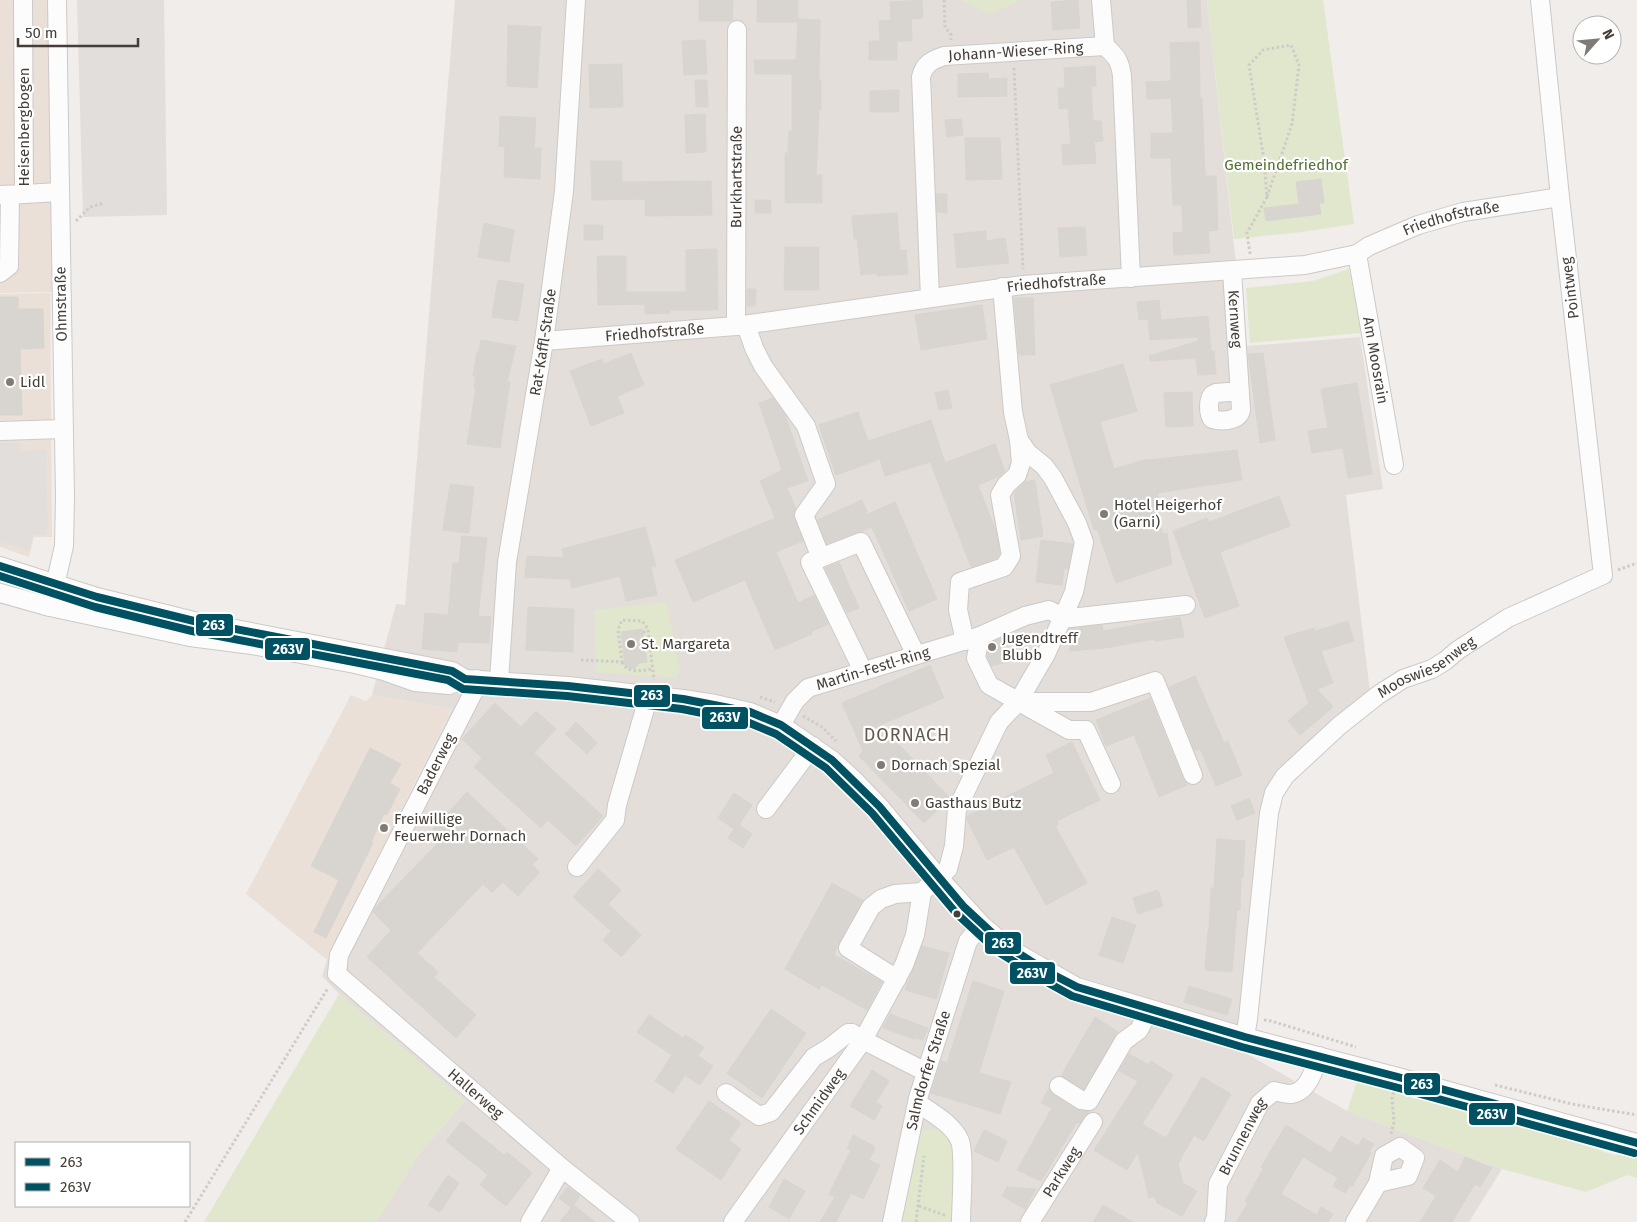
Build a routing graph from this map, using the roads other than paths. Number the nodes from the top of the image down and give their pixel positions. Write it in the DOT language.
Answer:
graph roads {
  1 [pos="23,0"];
  2 [pos="57,0"];
  3 [pos="576,0"];
  4 [pos="1101,0"];
  5 [pos="1540,0"];
  6 [pos="737,30"];
  7 [pos="1105,46"];
  8 [pos="60,192"];
  9 [pos="12,194"];
  10 [pos="1560,196"];
  11 [pos="1357,254"];
  12 [pos="1232,271"];
  13 [pos="0,273"];
  14 [pos="1131,278"];
  15 [pos="1002,287"];
  16 [pos="930,298"];
  17 [pos="741,325"];
  18 [pos="544,340"];
  19 [pos="1240,391"];
  20 [pos="63,429"];
  21 [pos="0,431"];
  22 [pos="1019,440"];
  23 [pos="1394,465"];
  24 [pos="821,558"];
  25 [pos="0,566"];
  26 [pos="1603,575"];
  27 [pos="56,584"];
  28 [pos="0,593"];
  29 [pos="1186,606"];
  30 [pos="50,607"];
  31 [pos="1062,618"];
  32 [pos="972,638"];
  33 [pos="916,655"];
  34 [pos="863,671"];
  35 [pos="471,679"];
  36 [pos="499,681"];
  37 [pos="649,695"];
  38 [pos="1018,702"];
  39 [pos="1091,702"];
  40 [pos="781,725"];
  41 [pos="1086,730"];
  42 [pos="813,746"];
  43 [pos="1193,775"];
  44 [pos="1110,784"];
  45 [pos="766,809"];
  46 [pos="577,867"];
  47 [pos="939,878"];
  48 [pos="922,892"];
  49 [pos="982,925"];
  50 [pos="339,955"];
  51 [pos="896,979"];
  52 [pos="1146,1008"];
  53 [pos="1245,1037"];
  54 [pos="863,1040"];
  55 [pos="1318,1056"];
  56 [pos="926,1072"];
  57 [pos="1059,1086"];
  58 [pos="726,1093"];
  59 [pos="918,1102"];
  60 [pos="1093,1122"];
  61 [pos="1637,1143"];
  62 [pos="562,1168"];
  63 [pos="1378,1183"];
  64 [pos="530,1222"];
  65 [pos="630,1222"];
  66 [pos="733,1222"];
  67 [pos="892,1222"];
  68 [pos="961,1222"];
  69 [pos="1030,1222"];
  70 [pos="1214,1222"];
  71 [pos="1355,1222"];
  1 -- 9 [label="street, Heisenbergbogen"];
  2 -- 8 [label="street, Ohmstraße"];
  3 -- 18 [label="street, Rat-Kaffl-Straße"];
  4 -- 7 [label="street"];
  5 -- 10 [label="street, Pointweg"];
  6 -- 17 [label="street, Burkhartstraße"];
  7 -- 14 [label="street, Johann-Wieser-Ring"];
  7 -- 16 [label="street, Johann-Wieser-Ring"];
  8 -- 9 [label="street, Heisenbergbogen"];
  8 -- 20 [label="street, Ohmstraße"];
  9 -- 13 [label="street"];
  10 -- 11 [label="street, Friedhofstraße"];
  10 -- 26 [label="street, Pointweg"];
  11 -- 12 [label="street, Friedhofstraße"];
  11 -- 23 [label="street, Am Moosrain"];
  12 -- 14 [label="street, Friedhofstraße"];
  12 -- 19 [label="street, Kernweg"];
  14 -- 15 [label="street, Friedhofstraße"];
  15 -- 16 [label="street, Friedhofstraße"];
  15 -- 22 [label="street"];
  16 -- 17 [label="street, Friedhofstraße"];
  17 -- 18 [label="street, Friedhofstraße"];
  17 -- 24 [label="street, Burkhartstraße"];
  18 -- 36 [label="street, Rat-Kaffl-Straße"];
  20 -- 21 [label="street"];
  20 -- 27 [label="street, Ohmstraße"];
  22 -- 31 [label="street"];
  22 -- 32 [label="street"];
  24 -- 33 [label="street"];
  24 -- 34 [label="street"];
  25 -- 27 [label="street"];
  26 -- 53 [label="street, Mooswiesenweg"];
  27 -- 30 [label="street, Ohmstraße"];
  27 -- 35 [label="street"];
  28 -- 30 [label="street"];
  29 -- 31 [label="street, Martin-Festl-Ring"];
  30 -- 35 [label="street"];
  31 -- 32 [label="street, Martin-Festl-Ring"];
  31 -- 38 [label="street"];
  32 -- 33 [label="street, Martin-Festl-Ring"];
  32 -- 38 [label="street"];
  33 -- 34 [label="street, Martin-Festl-Ring"];
  34 -- 40 [label="street, Martin-Festl-Ring"];
  35 -- 36 [label="street"];
  35 -- 50 [label="street, Baderweg"];
  36 -- 37 [label="street"];
  37 -- 40 [label="street"];
  37 -- 46 [label="street"];
  38 -- 39 [label="street"];
  38 -- 41 [label="street"];
  38 -- 47 [label="street"];
  39 -- 41 [label="street"];
  39 -- 43 [label="street"];
  40 -- 42 [label="street"];
  41 -- 44 [label="street"];
  42 -- 45 [label="street"];
  42 -- 47 [label="street"];
  47 -- 48 [label="street"];
  47 -- 49 [label="street"];
  48 -- 51 [label="street, Schmidweg"];
  48 -- 51 [label="street"];
  49 -- 52 [label="street"];
  49 -- 56 [label="street, Salmdorfer Straße"];
  50 -- 62 [label="street, Hallerweg"];
  51 -- 54 [label="street, Schmidweg"];
  52 -- 53 [label="street"];
  52 -- 57 [label="street"];
  53 -- 55 [label="street"];
  54 -- 56 [label="street"];
  54 -- 58 [label="street"];
  54 -- 66 [label="street, Schmidweg"];
  55 -- 61 [label="street"];
  55 -- 70 [label="street, Brunnenweg"];
  56 -- 59 [label="street, Salmdorfer Straße"];
  59 -- 67 [label="street, Salmdorfer Straße"];
  59 -- 68 [label="street"];
  60 -- 69 [label="street, Parkweg"];
  62 -- 64 [label="street"];
  62 -- 65 [label="street, Hallerweg"];
  63 -- 63 [label="street"];
  63 -- 71 [label="street"];
}
